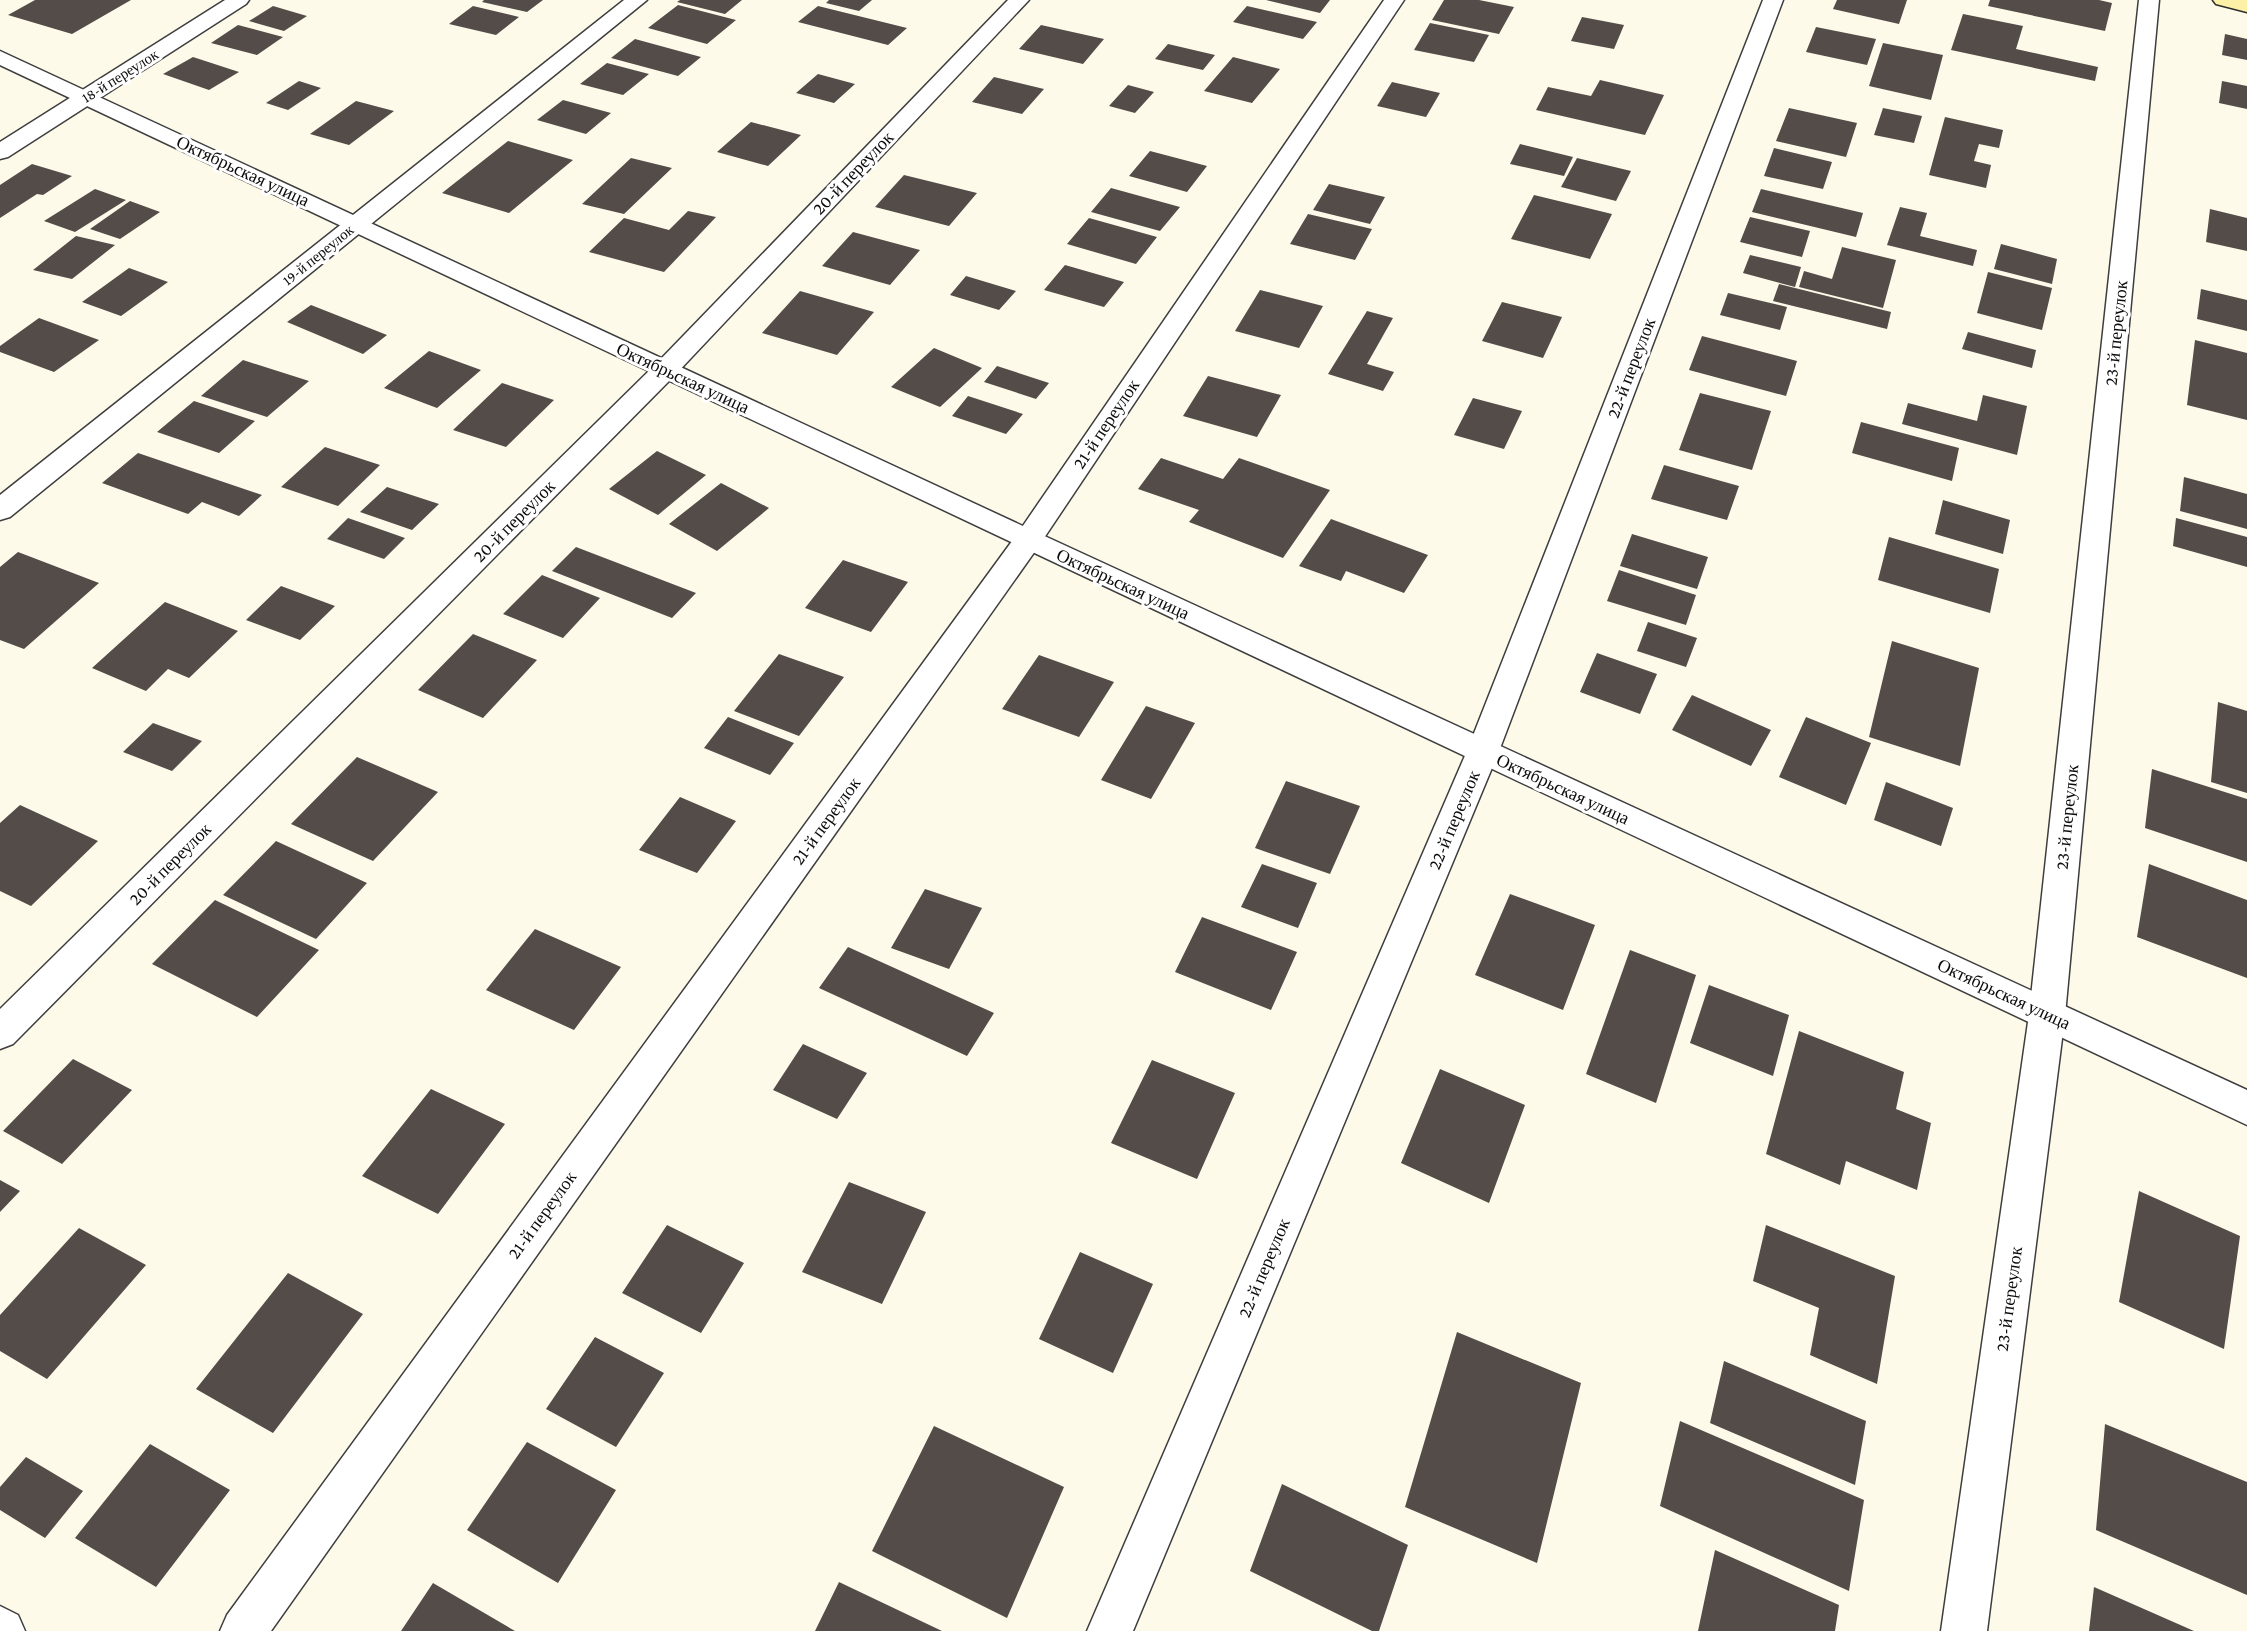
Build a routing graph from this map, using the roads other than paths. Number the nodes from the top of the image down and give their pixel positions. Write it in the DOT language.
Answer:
graph roads {
  1 [pos="239,0"];
  2 [pos="637,0"];
  3 [pos="1019,0"];
  4 [pos="1394,0"];
  5 [pos="1773,0"];
  6 [pos="2150,0"];
  7 [pos="2223,0"];
  8 [pos="2247,6"];
  9 [pos="0,57"];
  10 [pos="86,97"];
  11 [pos="0,152"];
  12 [pos="357,224"];
  13 [pos="665,370"];
  14 [pos="0,510"];
  15 [pos="1028,540"];
  16 [pos="1483,751"];
  17 [pos="2047,1015"];
  18 [pos="0,1033"];
  19 [pos="2247,1108"];
  20 [pos="243,1631"];
  21 [pos="1110,1631"];
  22 [pos="1964,1631"];
  1 -- 10 [label="street, 18-й переулок"];
  2 -- 12 [label="street, 19-й переулок"];
  3 -- 13 [label="street, 20-й переулок"];
  4 -- 15 [label="street, 21-й переулок"];
  5 -- 16 [label="street, 22-й переулок"];
  6 -- 17 [label="street, 23-й переулок"];
  7 -- 8 [label="main road"];
  9 -- 10 [label="street, Октябрьская улица"];
  10 -- 11 [label="street, 18-й переулок"];
  10 -- 12 [label="street, Октябрьская улица"];
  12 -- 13 [label="street, Октябрьская улица"];
  12 -- 14 [label="street, 19-й переулок"];
  13 -- 15 [label="street, Октябрьская улица"];
  13 -- 18 [label="street, 20-й переулок"];
  15 -- 16 [label="street, Октябрьская улица"];
  15 -- 20 [label="street, 21-й переулок"];
  16 -- 17 [label="street, Октябрьская улица"];
  16 -- 21 [label="street, 22-й переулок"];
  17 -- 19 [label="street, Октябрьская улица"];
  17 -- 22 [label="street, 23-й переулок"];
}
